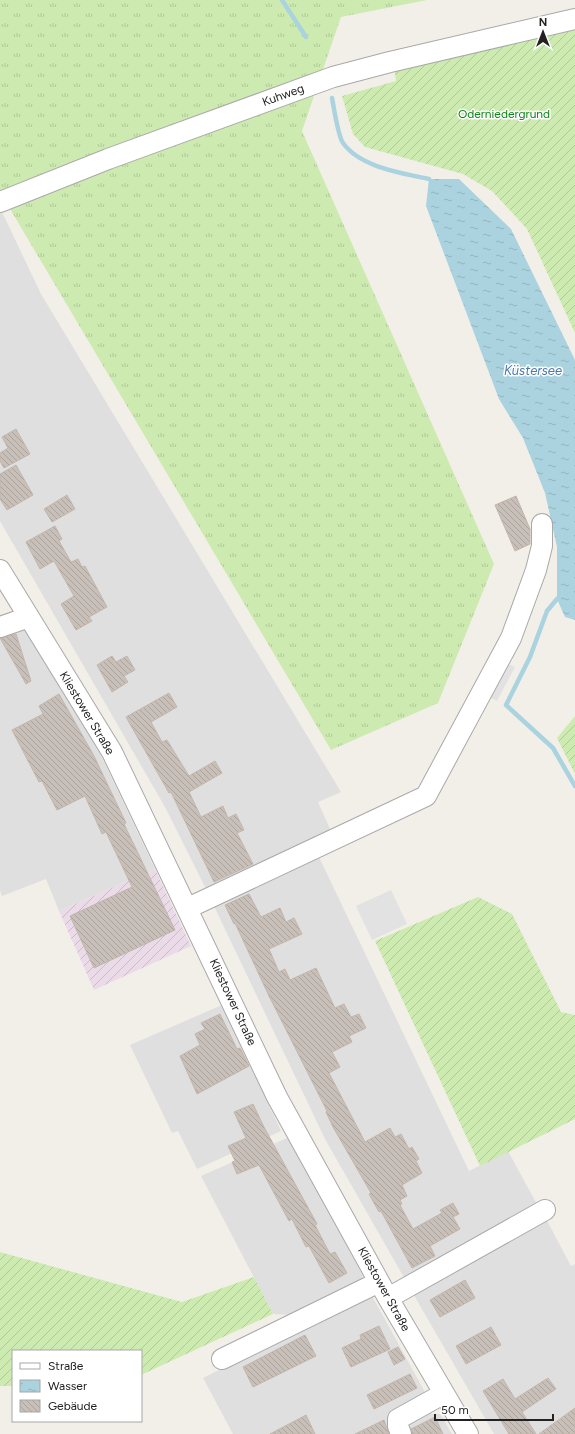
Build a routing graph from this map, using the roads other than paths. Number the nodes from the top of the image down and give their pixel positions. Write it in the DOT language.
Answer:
graph roads {
  1 [pos="575,19"];
  2 [pos="0,202"];
  3 [pos="542,524"];
  4 [pos="0,570"];
  5 [pos="29,617"];
  6 [pos="0,627"];
  7 [pos="188,908"];
  8 [pos="544,1210"];
  9 [pos="383,1290"];
  10 [pos="222,1359"];
  11 [pos="443,1394"];
  12 [pos="401,1434"];
  13 [pos="468,1434"];
  1 -- 2 [label="street, Kuhweg"];
  3 -- 7 [label="street"];
  4 -- 5 [label="street, Kliestower Straße"];
  5 -- 6 [label="street"];
  5 -- 7 [label="street, Kliestower Straße"];
  7 -- 9 [label="street, Kliestower Straße"];
  8 -- 9 [label="street"];
  9 -- 10 [label="street"];
  9 -- 11 [label="street, Kliestower Straße"];
  11 -- 12 [label="street"];
  11 -- 13 [label="street, Kliestower Straße"];
}
